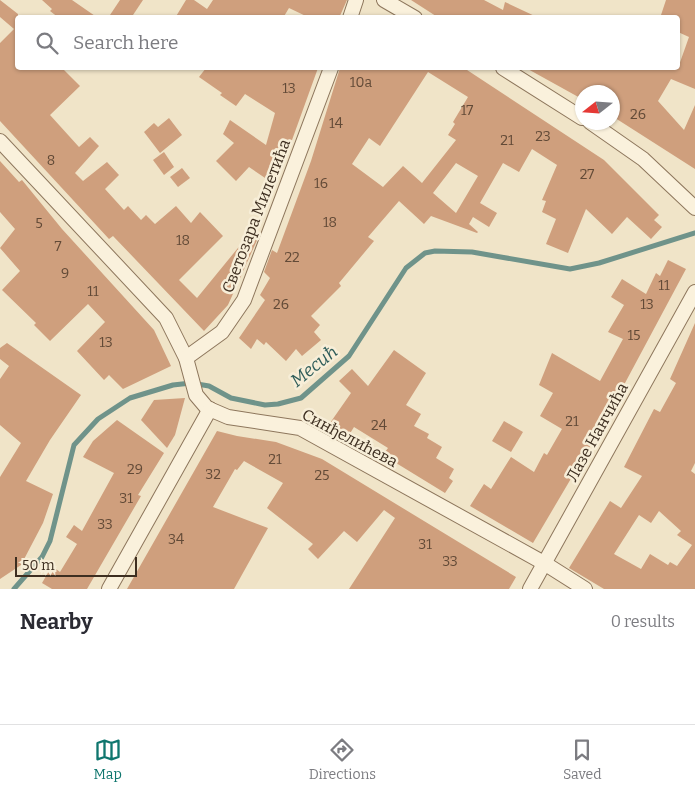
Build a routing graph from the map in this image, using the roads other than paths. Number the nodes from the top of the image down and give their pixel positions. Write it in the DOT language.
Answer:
graph roads {
  1 [pos="356,0"];
  2 [pos="384,0"];
  3 [pos="351,15"];
  4 [pos="410,15"];
  5 [pos="330,70"];
  6 [pos="505,70"];
  7 [pos="575,114"];
  8 [pos="601,130"];
  9 [pos="0,141"];
  10 [pos="695,208"];
  11 [pos="695,292"];
  12 [pos="187,364"];
  13 [pos="210,410"];
  14 [pos="544,563"];
  15 [pos="109,589"];
  16 [pos="530,589"];
  17 [pos="585,589"];
  1 -- 3 [label="street"];
  2 -- 4 [label="street"];
  5 -- 12 [label="street, Светозара Милетића"];
  6 -- 7 [label="street"];
  8 -- 10 [label="street"];
  9 -- 12 [label="street, Синђелићева"];
  11 -- 14 [label="street, Лазе Нанчића"];
  12 -- 13 [label="street, Синђелићева"];
  13 -- 14 [label="street, Синђелићева"];
  13 -- 15 [label="street"];
  14 -- 16 [label="street, Лазе Нанчића"];
  14 -- 17 [label="street, Синђелићева"];
}
